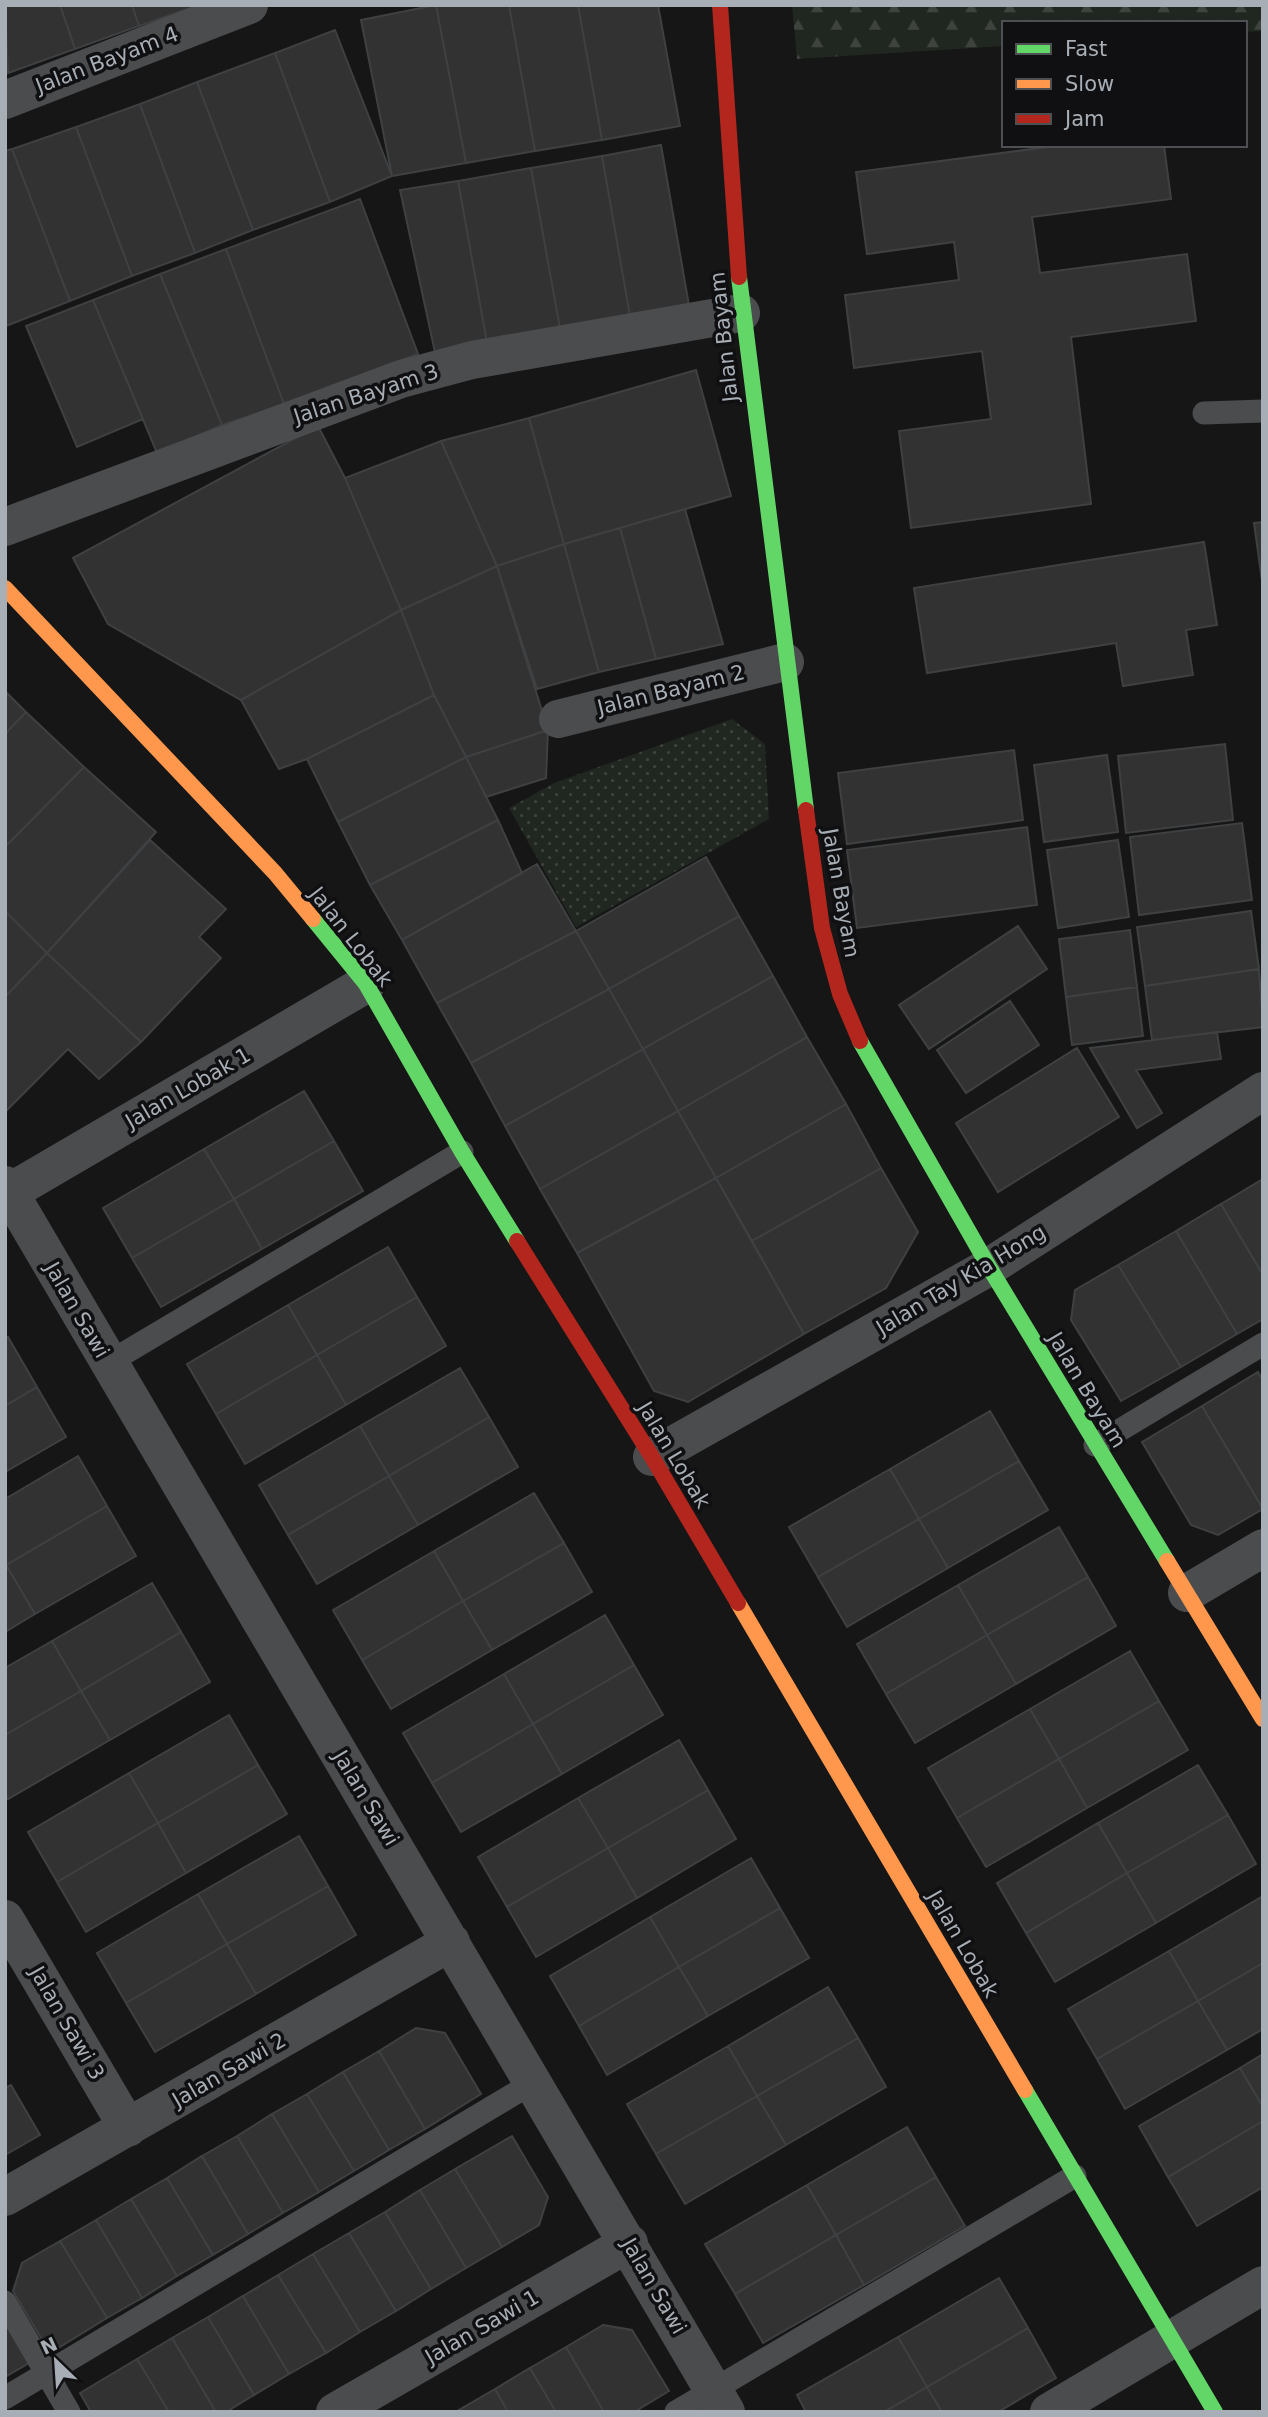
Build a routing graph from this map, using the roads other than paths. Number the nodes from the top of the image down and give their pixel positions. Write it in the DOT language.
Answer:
graph roads {
  1 [pos="249,5"];
  2 [pos="720,5"];
  3 [pos="5,100"];
  4 [pos="741,313"];
  5 [pos="1263,411"];
  6 [pos="1204,413"];
  7 [pos="5,527"];
  8 [pos="5,588"];
  9 [pos="785,662"];
  10 [pos="558,719"];
  11 [pos="366,984"];
  12 [pos="1263,1091"];
  13 [pos="462,1152"];
  14 [pos="7,1188"];
  15 [pos="989,1267"];
  16 [pos="1263,1345"];
  17 [pos="108,1363"];
  18 [pos="1095,1445"];
  19 [pos="652,1457"];
  20 [pos="1263,1548"];
  21 [pos="1187,1593"];
  22 [pos="1263,1719"];
  23 [pos="5,1919"];
  24 [pos="452,1942"];
  25 [pos="534,2082"];
  26 [pos="128,2128"];
  27 [pos="1075,2176"];
  28 [pos="5,2197"];
  29 [pos="629,2243"];
  30 [pos="1263,2285"];
  31 [pos="5,2302"];
  32 [pos="1172,2339"];
  33 [pos="47,2373"];
  34 [pos="5,2398"];
  35 [pos="720,2401"];
  36 [pos="69,2412"];
  37 [pos="335,2412"];
  38 [pos="676,2412"];
  39 [pos="1049,2412"];
  40 [pos="1215,2412"];
  1 -- 3 [label="street, Jalan Bayam 4"];
  2 -- 4 [label="street, Jalan Bayam"];
  4 -- 7 [label="street, Jalan Bayam 3"];
  4 -- 9 [label="street, Jalan Bayam"];
  5 -- 6 [label="lane"];
  8 -- 11 [label="street, Jalan Lobak"];
  9 -- 10 [label="street, Jalan Bayam 2"];
  9 -- 15 [label="street, Jalan Bayam"];
  11 -- 13 [label="street, Jalan Lobak"];
  11 -- 14 [label="street, Jalan Lobak 1"];
  12 -- 15 [label="street, Jalan Tay Kia Hong"];
  13 -- 17 [label="lane"];
  13 -- 19 [label="street, Jalan Lobak"];
  14 -- 17 [label="street, Jalan Sawi"];
  15 -- 18 [label="street, Jalan Bayam"];
  15 -- 19 [label="street, Jalan Tay Kia Hong"];
  16 -- 18 [label="lane"];
  17 -- 24 [label="street, Jalan Sawi"];
  18 -- 21 [label="street, Jalan Bayam"];
  19 -- 27 [label="street, Jalan Lobak"];
  20 -- 21 [label="street"];
  21 -- 22 [label="street, Jalan Bayam"];
  23 -- 26 [label="street, Jalan Sawi 3"];
  24 -- 25 [label="street, Jalan Sawi"];
  24 -- 26 [label="street, Jalan Sawi 2"];
  25 -- 29 [label="street, Jalan Sawi"];
  25 -- 33 [label="lane"];
  26 -- 28 [label="street, Jalan Sawi 2"];
  27 -- 32 [label="street, Jalan Lobak"];
  27 -- 35 [label="lane"];
  29 -- 35 [label="street, Jalan Sawi"];
  29 -- 37 [label="street, Jalan Sawi 1"];
  30 -- 32 [label="street"];
  31 -- 33 [label="lane"];
  32 -- 39 [label="street"];
  32 -- 40 [label="street, Jalan Lobak"];
  33 -- 34 [label="lane"];
  33 -- 36 [label="lane"];
  35 -- 38 [label="lane"];
}
